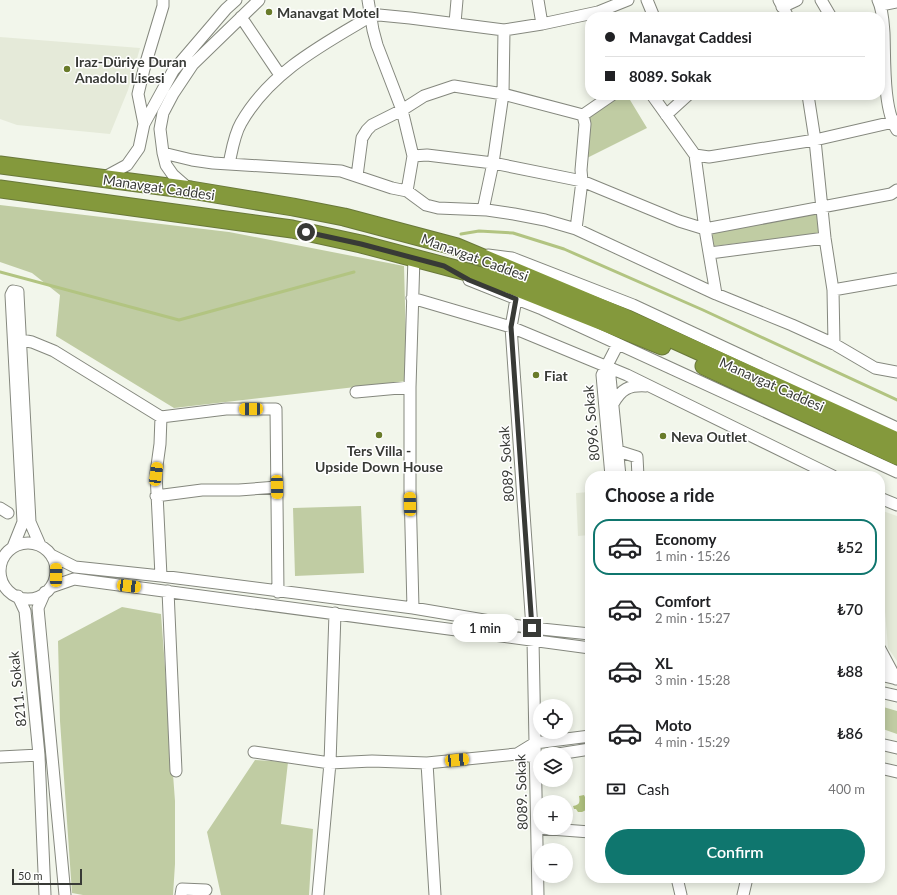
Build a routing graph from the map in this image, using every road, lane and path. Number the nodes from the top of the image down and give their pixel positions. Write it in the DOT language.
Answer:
graph roads {
  1 [pos="163,0"];
  2 [pos="236,0"];
  3 [pos="259,0"];
  4 [pos="368,0"];
  5 [pos="457,0"];
  6 [pos="538,0"];
  7 [pos="628,0"];
  8 [pos="647,0"];
  9 [pos="797,0"];
  10 [pos="821,0"];
  11 [pos="897,2"];
  12 [pos="880,3"];
  13 [pos="780,4"];
  14 [pos="604,12"];
  15 [pos="652,12"];
  16 [pos="829,12"];
  17 [pos="371,16"];
  18 [pos="241,17"];
  19 [pos="585,17"];
  20 [pos="455,23"];
  21 [pos="542,24"];
  22 [pos="504,30"];
  23 [pos="885,63"];
  24 [pos="280,75"];
  25 [pos="503,94"];
  26 [pos="605,100"];
  27 [pos="656,100"];
  28 [pos="682,100"];
  29 [pos="809,100"];
  30 [pos="402,110"];
  31 [pos="583,115"];
  32 [pos="666,115"];
  33 [pos="144,124"];
  34 [pos="895,124"];
  35 [pos="815,140"];
  36 [pos="163,153"];
  37 [pos="694,155"];
  38 [pos="413,156"];
  39 [pos="493,163"];
  40 [pos="229,164"];
  41 [pos="0,165"];
  42 [pos="357,176"];
  43 [pos="103,178"];
  44 [pos="582,181"];
  45 [pos="0,188"];
  46 [pos="191,190"];
  47 [pos="897,190"];
  48 [pos="407,191"];
  49 [pos="822,208"];
  50 [pos="483,210"];
  51 [pos="576,229"];
  52 [pos="705,229"];
  53 [pos="825,238"];
  54 [pos="710,253"];
  55 [pos="474,254"];
  56 [pos="414,257"];
  57 [pos="444,266"];
  58 [pos="897,279"];
  59 [pos="833,290"];
  60 [pos="716,294"];
  61 [pos="412,298"];
  62 [pos="516,299"];
  63 [pos="511,327"];
  64 [pos="21,340"];
  65 [pos="618,344"];
  66 [pos="834,344"];
  67 [pos="607,367"];
  68 [pos="897,372"];
  69 [pos="649,386"];
  70 [pos="410,387"];
  71 [pos="356,392"];
  72 [pos="613,404"];
  73 [pos="161,417"];
  74 [pos="897,428"];
  75 [pos="897,441"];
  76 [pos="618,451"];
  77 [pos="897,456"];
  78 [pos="611,471"];
  79 [pos="620,471"];
  80 [pos="638,471"];
  81 [pos="823,471"];
  82 [pos="897,472"];
  83 [pos="277,487"];
  84 [pos="156,496"];
  85 [pos="885,500"];
  86 [pos="897,506"];
  87 [pos="40,545"];
  88 [pos="13,547"];
  89 [pos="51,555"];
  90 [pos="2,557"];
  91 [pos="162,576"];
  92 [pos="1,581"];
  93 [pos="48,590"];
  94 [pos="168,591"];
  95 [pos="278,592"];
  96 [pos="18,596"];
  97 [pos="413,608"];
  98 [pos="335,613"];
  99 [pos="532,628"];
  100 [pos="585,633"];
  101 [pos="533,640"];
  102 [pos="585,647"];
  103 [pos="885,658"];
  104 [pos="885,677"];
  105 [pos="897,679"];
  106 [pos="885,693"];
  107 [pos="897,696"];
  108 [pos="585,737"];
  109 [pos="535,743"];
  110 [pos="885,745"];
  111 [pos="536,747"];
  112 [pos="897,748"];
  113 [pos="585,750"];
  114 [pos="254,752"];
  115 [pos="573,752"];
  116 [pos="517,754"];
  117 [pos="39,755"];
  118 [pos="0,756"];
  119 [pos="533,756"];
  120 [pos="330,762"];
  121 [pos="427,763"];
  122 [pos="885,769"];
  123 [pos="176,771"];
  124 [pos="897,772"];
  125 [pos="573,831"];
  126 [pos="585,832"];
  127 [pos="538,835"];
  128 [pos="678,883"];
  129 [pos="746,883"];
  130 [pos="206,890"];
  131 [pos="182,892"];
  132 [pos="45,895"];
  133 [pos="65,895"];
  134 [pos="318,895"];
  135 [pos="434,895"];
  136 [pos="538,895"];
  137 [pos="681,895"];
  138 [pos="743,895"];
  1 -- 33 [label="street"];
  2 -- 33 [label="street"];
  3 -- 18 [label="street"];
  4 -- 17 [label="street"];
  5 -- 20 [label="street"];
  6 -- 21 [label="street"];
  7 -- 14 [label="street"];
  8 -- 15 [label="street"];
  9 -- 13 [label="street"];
  10 -- 16 [label="street"];
  11 -- 12 [label="street"];
  17 -- 20 [label="street"];
  17 -- 24 [label="street"];
  17 -- 30 [label="street"];
  18 -- 24 [label="street"];
  18 -- 36 [label="street"];
  19 -- 21 [label="street"];
  20 -- 22 [label="street"];
  21 -- 22 [label="street"];
  22 -- 25 [label="street"];
  23 -- 34 [label="street"];
  24 -- 40 [label="street"];
  25 -- 30 [label="street"];
  25 -- 31 [label="street"];
  25 -- 39 [label="street"];
  26 -- 31 [label="street"];
  27 -- 32 [label="street"];
  28 -- 32 [label="street"];
  29 -- 35 [label="street"];
  30 -- 38 [label="street"];
  30 -- 42 [label="street"];
  31 -- 44 [label="street"];
  32 -- 37 [label="street"];
  33 -- 43 [label="street"];
  34 -- 35 [label="street"];
  35 -- 37 [label="street"];
  35 -- 49 [label="street"];
  36 -- 40 [label="street"];
  36 -- 46 [label="street"];
  37 -- 52 [label="street"];
  38 -- 39 [label="street"];
  38 -- 48 [label="street"];
  39 -- 44 [label="street"];
  39 -- 50 [label="street"];
  40 -- 42 [label="street"];
  41 -- 43 [label="highway, Manavgat Caddesi"];
  42 -- 48 [label="street"];
  43 -- 46 [label="highway, Manavgat Caddesi"];
  44 -- 51 [label="street"];
  44 -- 52 [label="street"];
  45 -- 56 [label="highway, Manavgat Caddesi"];
  46 -- 55 [label="highway, Manavgat Caddesi"];
  47 -- 49 [label="street"];
  48 -- 50 [label="street"];
  49 -- 52 [label="street"];
  49 -- 53 [label="street"];
  50 -- 51 [label="street"];
  51 -- 60 [label="street"];
  52 -- 54 [label="street"];
  53 -- 54 [label="street"];
  53 -- 59 [label="street"];
  54 -- 60 [label="street"];
  55 -- 74 [label="street"];
  55 -- 75 [label="highway, Manavgat Caddesi"];
  56 -- 57 [label="highway, Manavgat Caddesi"];
  56 -- 61 [label="street"];
  57 -- 62 [label="street"];
  57 -- 77 [label="highway, Manavgat Caddesi"];
  58 -- 59 [label="street"];
  59 -- 66 [label="street"];
  60 -- 66 [label="street"];
  61 -- 63 [label="street"];
  61 -- 70 [label="street"];
  62 -- 63 [label="street, 8089. Sokak"];
  62 -- 65 [label="street"];
  63 -- 67 [label="street"];
  63 -- 99 [label="street, 8089. Sokak"];
  64 -- 73 [label="street"];
  64 -- 87 [label="street"];
  64 -- 88 [label="street"];
  65 -- 67 [label="street, 8096. Sokak"];
  65 -- 82 [label="street"];
  66 -- 68 [label="street"];
  67 -- 69 [label="street"];
  67 -- 72 [label="street, 8096. Sokak"];
  67 -- 78 [label="street, 8096. Sokak"];
  69 -- 72 [label="street, 8096. Sokak"];
  69 -- 81 [label="street"];
  70 -- 71 [label="street"];
  70 -- 97 [label="street"];
  72 -- 76 [label="street, 8096. Sokak"];
  73 -- 83 [label="street"];
  73 -- 84 [label="street"];
  76 -- 79 [label="street, 8096. Sokak"];
  76 -- 80 [label="street"];
  83 -- 84 [label="street"];
  83 -- 95 [label="street"];
  84 -- 91 [label="street"];
  85 -- 86 [label="street"];
  87 -- 88 [label="street"];
  87 -- 89 [label="street"];
  88 -- 90 [label="street"];
  89 -- 91 [label="street"];
  89 -- 93 [label="street"];
  90 -- 92 [label="street"];
  91 -- 95 [label="street"];
  92 -- 96 [label="street"];
  93 -- 94 [label="street"];
  93 -- 96 [label="street"];
  93 -- 133 [label="street"];
  94 -- 98 [label="street"];
  94 -- 123 [label="street"];
  95 -- 97 [label="street"];
  96 -- 117 [label="street, 8211. Sokak"];
  97 -- 99 [label="street"];
  98 -- 101 [label="street"];
  98 -- 120 [label="street"];
  99 -- 100 [label="street"];
  101 -- 102 [label="street"];
  101 -- 109 [label="street, 8089. Sokak"];
  103 -- 105 [label="street"];
  104 -- 105 [label="street"];
  106 -- 107 [label="street"];
  108 -- 109 [label="street"];
  109 -- 111 [label="street, 8089. Sokak"];
  109 -- 116 [label="street"];
  110 -- 112 [label="street"];
  113 -- 115 [label="street"];
  114 -- 120 [label="street"];
  116 -- 119 [label="street"];
  116 -- 121 [label="street"];
  117 -- 118 [label="street"];
  117 -- 132 [label="street, 8211. Sokak"];
  120 -- 121 [label="street"];
  120 -- 134 [label="street"];
  121 -- 135 [label="street"];
  122 -- 124 [label="street"];
  125 -- 126 [label="street"];
  127 -- 136 [label="street, 8089. Sokak"];
  128 -- 137 [label="street"];
  129 -- 138 [label="street"];
  130 -- 131 [label="street"];
}
